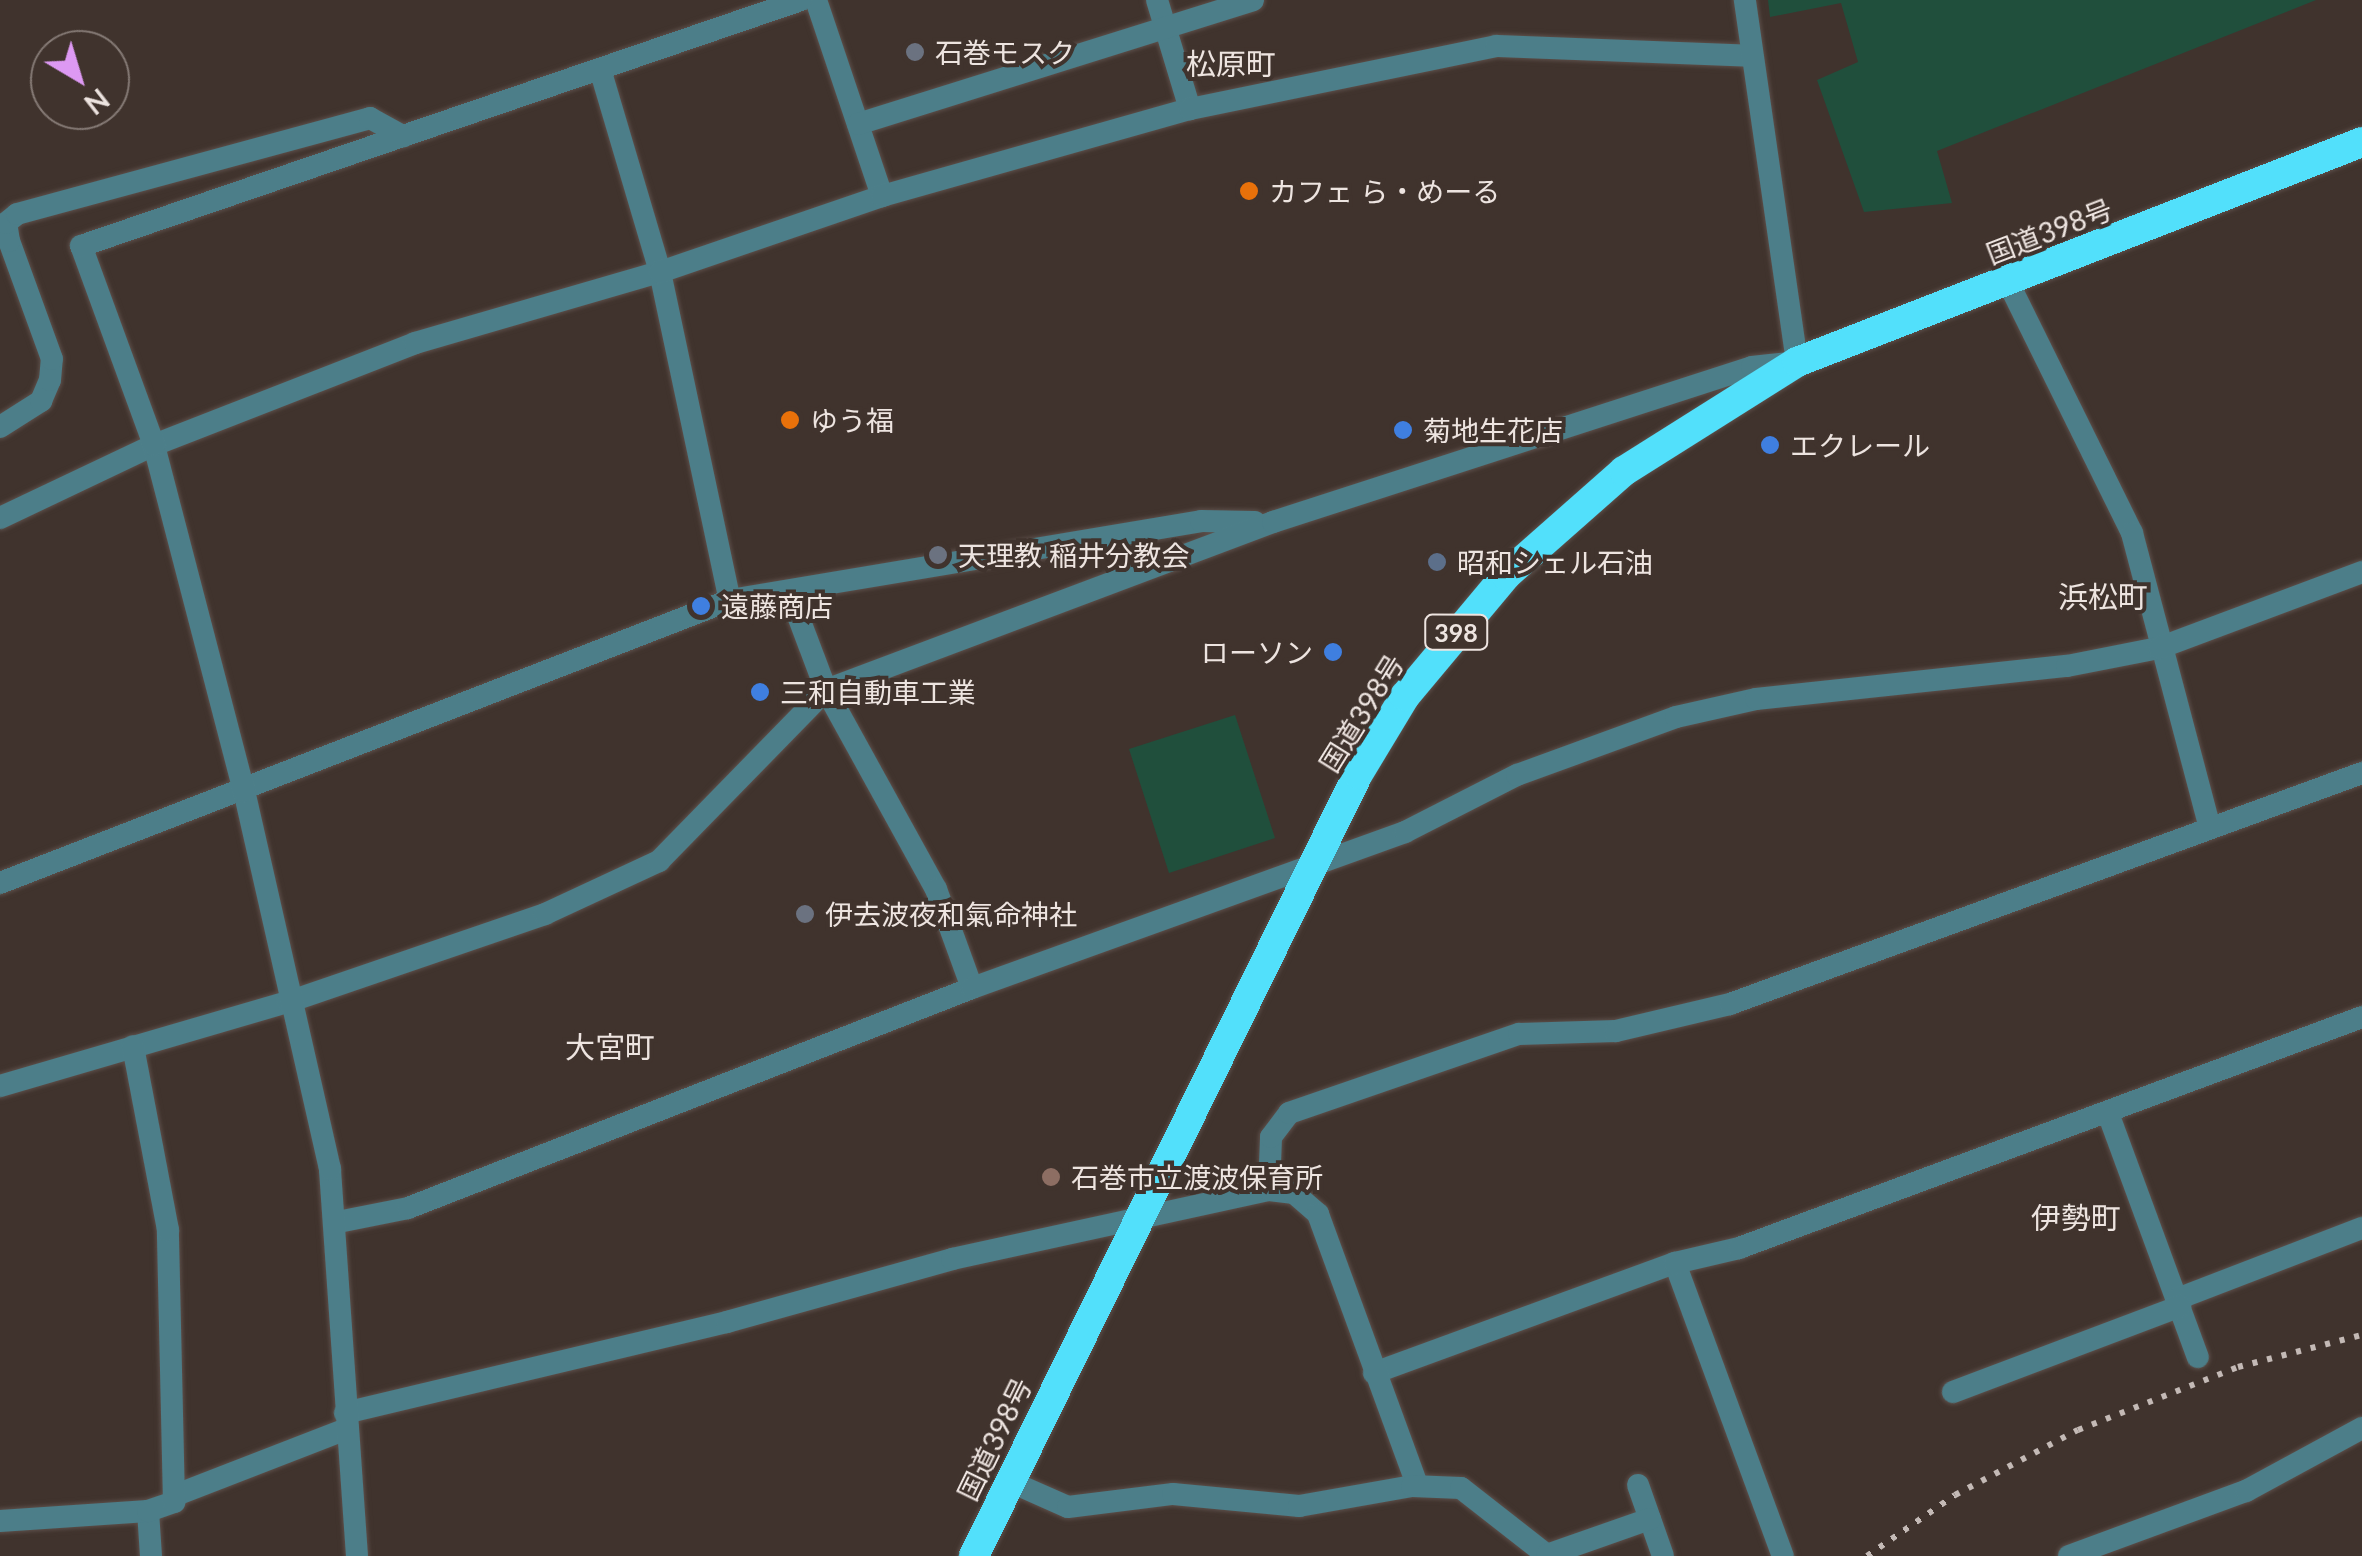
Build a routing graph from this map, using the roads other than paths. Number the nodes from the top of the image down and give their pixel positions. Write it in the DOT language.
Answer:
graph roads {
  1 [pos="802,0"];
  2 [pos="816,0"];
  3 [pos="1157,0"];
  4 [pos="1252,0"];
  5 [pos="1745,0"];
  6 [pos="1166,30"];
  7 [pos="1752,56"];
  8 [pos="600,69"];
  9 [pos="1190,110"];
  10 [pos="858,124"];
  11 [pos="403,136"];
  12 [pos="2362,142"];
  13 [pos="882,196"];
  14 [pos="660,272"];
  15 [pos="2008,282"];
  16 [pos="1797,362"];
  17 [pos="0,428"];
  18 [pos="154,446"];
  19 [pos="0,518"];
  20 [pos="1273,522"];
  21 [pos="2362,572"];
  22 [pos="789,592"];
  23 [pos="730,600"];
  24 [pos="2159,648"];
  25 [pos="826,690"];
  26 [pos="2362,772"];
  27 [pos="244,791"];
  28 [pos="2209,824"];
  29 [pos="1311,865"];
  30 [pos="0,883"];
  31 [pos="972,988"];
  32 [pos="288,1002"];
  33 [pos="2362,1017"];
  34 [pos="133,1046"];
  35 [pos="0,1086"];
  36 [pos="2108,1113"];
  37 [pos="1270,1190"];
  38 [pos="1138,1216"];
  39 [pos="338,1222"];
  40 [pos="2362,1228"];
  41 [pos="1675,1263"];
  42 [pos="2178,1302"];
  43 [pos="2198,1357"];
  44 [pos="1374,1373"];
  45 [pos="1953,1392"];
  46 [pos="344,1421"];
  47 [pos="2362,1428"];
  48 [pos="1010,1482"];
  49 [pos="1638,1484"];
  50 [pos="1418,1485"];
  51 [pos="176,1495"];
  52 [pos="148,1511"];
  53 [pos="1650,1519"];
  54 [pos="0,1522"];
  55 [pos="151,1556"];
  56 [pos="357,1556"];
  57 [pos="974,1556"];
  58 [pos="1547,1556"];
  59 [pos="1663,1556"];
  60 [pos="1784,1556"];
  61 [pos="2069,1556"];
  1 -- 8 [label="street"];
  2 -- 10 [label="street"];
  3 -- 6 [label="street"];
  4 -- 6 [label="street"];
  5 -- 7 [label="street"];
  6 -- 9 [label="street"];
  6 -- 10 [label="street"];
  7 -- 9 [label="street"];
  7 -- 16 [label="street"];
  8 -- 11 [label="street"];
  8 -- 14 [label="street"];
  9 -- 13 [label="street"];
  10 -- 13 [label="street"];
  11 -- 17 [label="street"];
  11 -- 18 [label="street"];
  12 -- 15 [label="highway, 国道398号 / 398"];
  13 -- 14 [label="street"];
  14 -- 18 [label="street"];
  14 -- 23 [label="street"];
  15 -- 16 [label="highway, 国道398号 / 398"];
  15 -- 24 [label="street"];
  16 -- 20 [label="street"];
  16 -- 29 [label="highway, 国道398号 / 398"];
  18 -- 19 [label="street"];
  18 -- 27 [label="street"];
  20 -- 22 [label="street"];
  20 -- 25 [label="street"];
  21 -- 24 [label="street"];
  22 -- 23 [label="street"];
  22 -- 25 [label="street"];
  23 -- 27 [label="street"];
  24 -- 28 [label="street"];
  24 -- 29 [label="street"];
  25 -- 31 [label="street"];
  25 -- 32 [label="street"];
  26 -- 28 [label="street"];
  27 -- 30 [label="street"];
  27 -- 32 [label="street"];
  28 -- 37 [label="street"];
  29 -- 31 [label="street"];
  29 -- 38 [label="highway, 国道398号 / 398"];
  31 -- 39 [label="street"];
  32 -- 34 [label="street"];
  32 -- 39 [label="street"];
  33 -- 36 [label="street"];
  34 -- 35 [label="street"];
  34 -- 51 [label="street"];
  36 -- 41 [label="street"];
  36 -- 42 [label="street"];
  37 -- 38 [label="street"];
  37 -- 44 [label="street"];
  38 -- 46 [label="street"];
  38 -- 48 [label="highway, 国道398号 / 398"];
  39 -- 46 [label="street"];
  40 -- 42 [label="street"];
  41 -- 44 [label="street"];
  41 -- 60 [label="street"];
  42 -- 43 [label="street"];
  42 -- 45 [label="street"];
  44 -- 50 [label="street"];
  46 -- 51 [label="street"];
  46 -- 56 [label="street"];
  47 -- 61 [label="street"];
  48 -- 50 [label="street"];
  48 -- 57 [label="highway, 国道398号 / 398"];
  49 -- 53 [label="street"];
  50 -- 58 [label="street"];
  51 -- 52 [label="street"];
  52 -- 54 [label="street"];
  52 -- 55 [label="street"];
  53 -- 58 [label="street"];
  53 -- 59 [label="street"];
}
